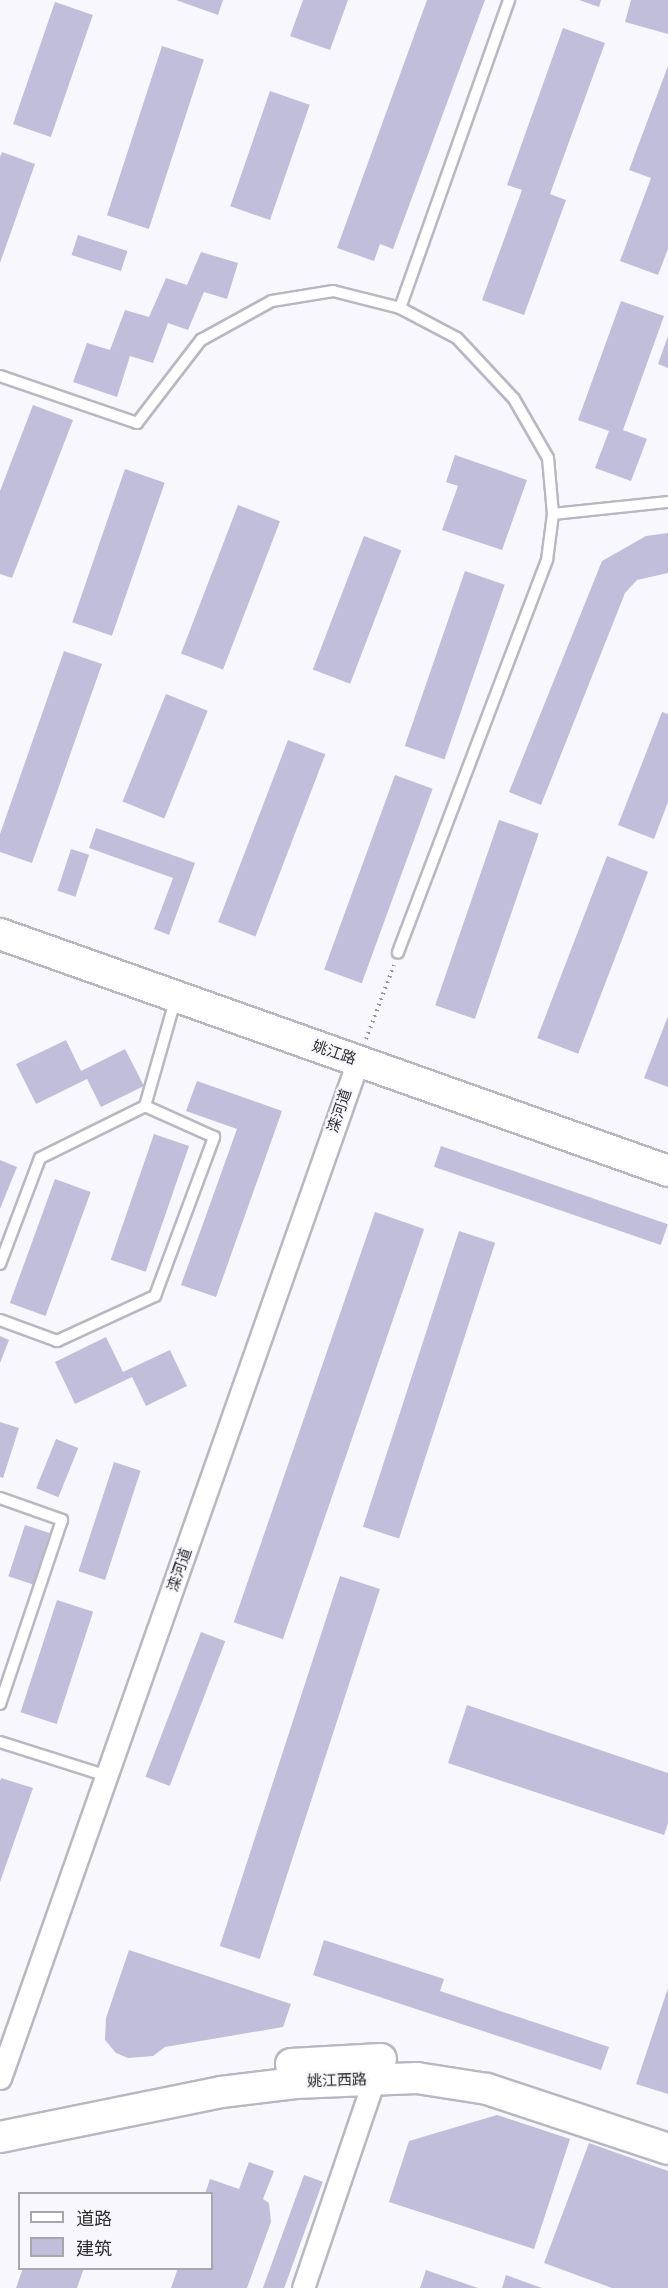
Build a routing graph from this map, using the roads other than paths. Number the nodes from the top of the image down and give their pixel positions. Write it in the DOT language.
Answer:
graph roads {
  1 [pos="508,0"];
  2 [pos="400,308"];
  3 [pos="0,376"];
  4 [pos="668,502"];
  5 [pos="553,514"];
  6 [pos="0,934"];
  7 [pos="398,953"];
  8 [pos="176,997"];
  9 [pos="358,1061"];
  10 [pos="145,1106"];
  11 [pos="668,1171"];
  12 [pos="0,1264"];
  13 [pos="0,1320"];
  14 [pos="0,1498"];
  15 [pos="0,1704"];
  16 [pos="0,1742"];
  17 [pos="107,1776"];
  18 [pos="0,2078"];
  19 [pos="374,2079"];
  20 [pos="0,2119"];
  21 [pos="668,2129"];
  22 [pos="0,2137"];
  23 [pos="668,2149"];
  24 [pos="303,2288"];
  1 -- 2 [label="lane"];
  2 -- 3 [label="lane"];
  2 -- 5 [label="lane"];
  4 -- 5 [label="lane"];
  5 -- 7 [label="lane"];
  6 -- 8 [label="street, 姚江路"];
  8 -- 9 [label="street, 姚江路"];
  8 -- 10 [label="lane"];
  9 -- 11 [label="street, 姚江路"];
  9 -- 17 [label="street, 滦河道"];
  10 -- 12 [label="lane"];
  10 -- 13 [label="lane"];
  14 -- 15 [label="lane"];
  16 -- 17 [label="lane"];
  17 -- 18 [label="street, 滦河道"];
  19 -- 22 [label="street, 姚江西路"];
  19 -- 23 [label="street, 姚江西路"];
  19 -- 24 [label="street"];
  20 -- 21 [label="street, 姚江西路"];
}
